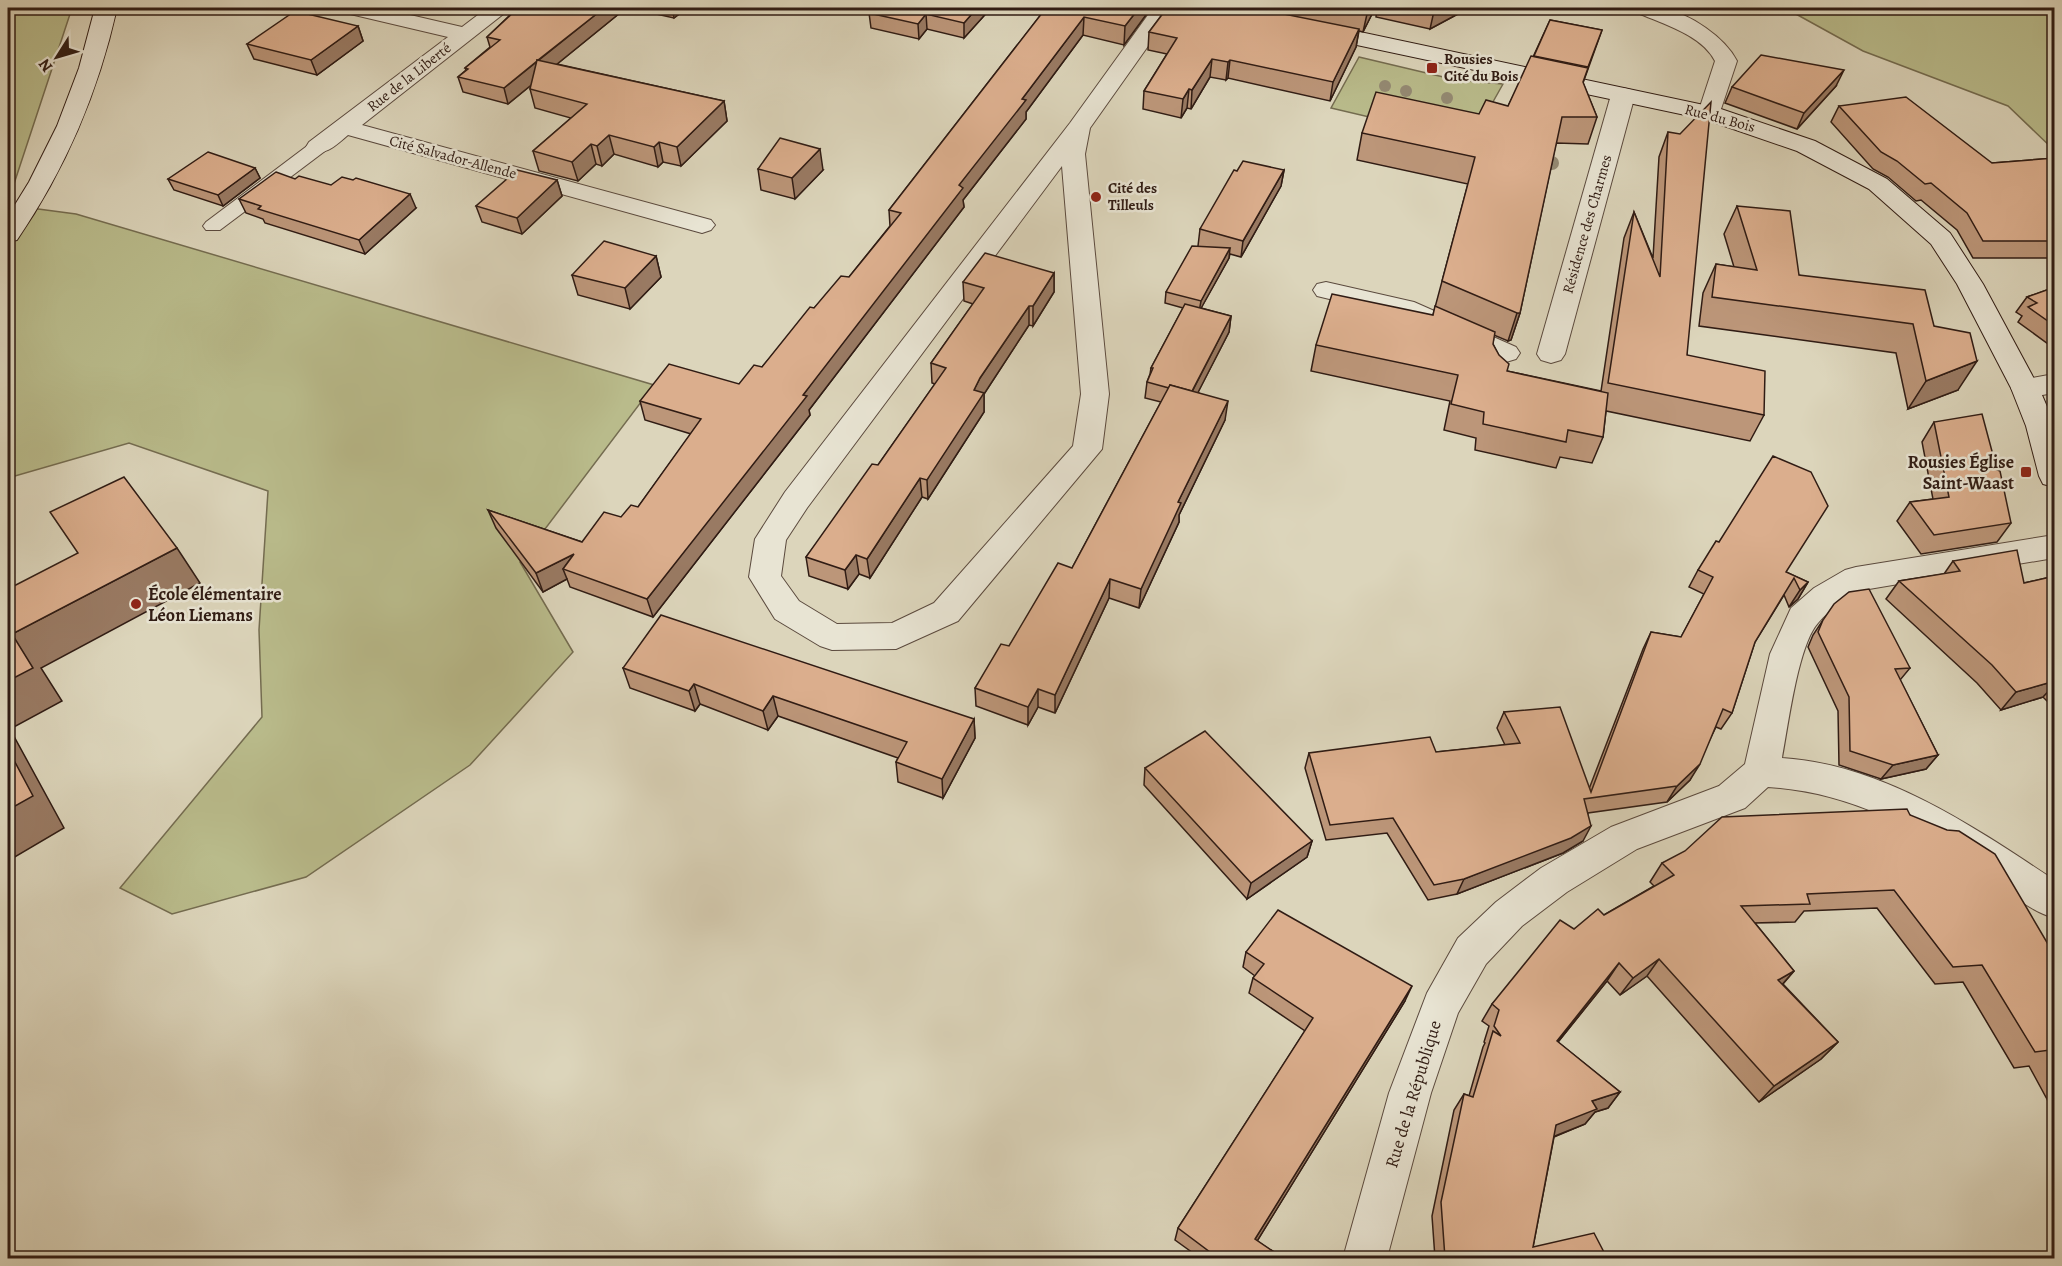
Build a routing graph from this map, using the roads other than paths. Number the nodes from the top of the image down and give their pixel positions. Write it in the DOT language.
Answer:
graph roads {
  1 [pos="106,8"];
  2 [pos="354,8"];
  3 [pos="500,8"];
  4 [pos="1164,8"];
  5 [pos="1646,8"];
  6 [pos="1289,24"];
  7 [pos="465,34"];
  8 [pos="1623,95"];
  9 [pos="1710,113"];
  10 [pos="344,127"];
  11 [pos="1078,128"];
  12 [pos="318,147"];
  13 [pos="702,225"];
  14 [pos="213,226"];
  15 [pos="8,234"];
  16 [pos="1326,291"];
  17 [pos="2055,384"];
  18 [pos="2025,388"];
  19 [pos="2055,476"];
  20 [pos="2055,547"];
  21 [pos="1761,772"];
  22 [pos="2055,901"];
  23 [pos="1365,1258"];
  1 -- 15 [label="street"];
  2 -- 7 [label="street"];
  3 -- 7 [label="street, Rue de la Liberté"];
  4 -- 11 [label="street"];
  5 -- 9 [label="street"];
  6 -- 8 [label="street, Rue du Bois"];
  7 -- 10 [label="street, Rue de la Liberté"];
  8 -- 9 [label="street, Rue du Bois"];
  8 -- 16 [label="street, Résidence des Charmes"];
  9 -- 18 [label="street, Rue du Bois"];
  10 -- 12 [label="street, Rue de la Liberté"];
  10 -- 13 [label="street, Cité Salvador-Allende"];
  11 -- 11 [label="street"];
  12 -- 14 [label="lane"];
  17 -- 18 [label="street"];
  18 -- 19 [label="street, Rue du Bois"];
  20 -- 21 [label="street"];
  21 -- 22 [label="street"];
  21 -- 23 [label="street, Rue de la République"];
}
